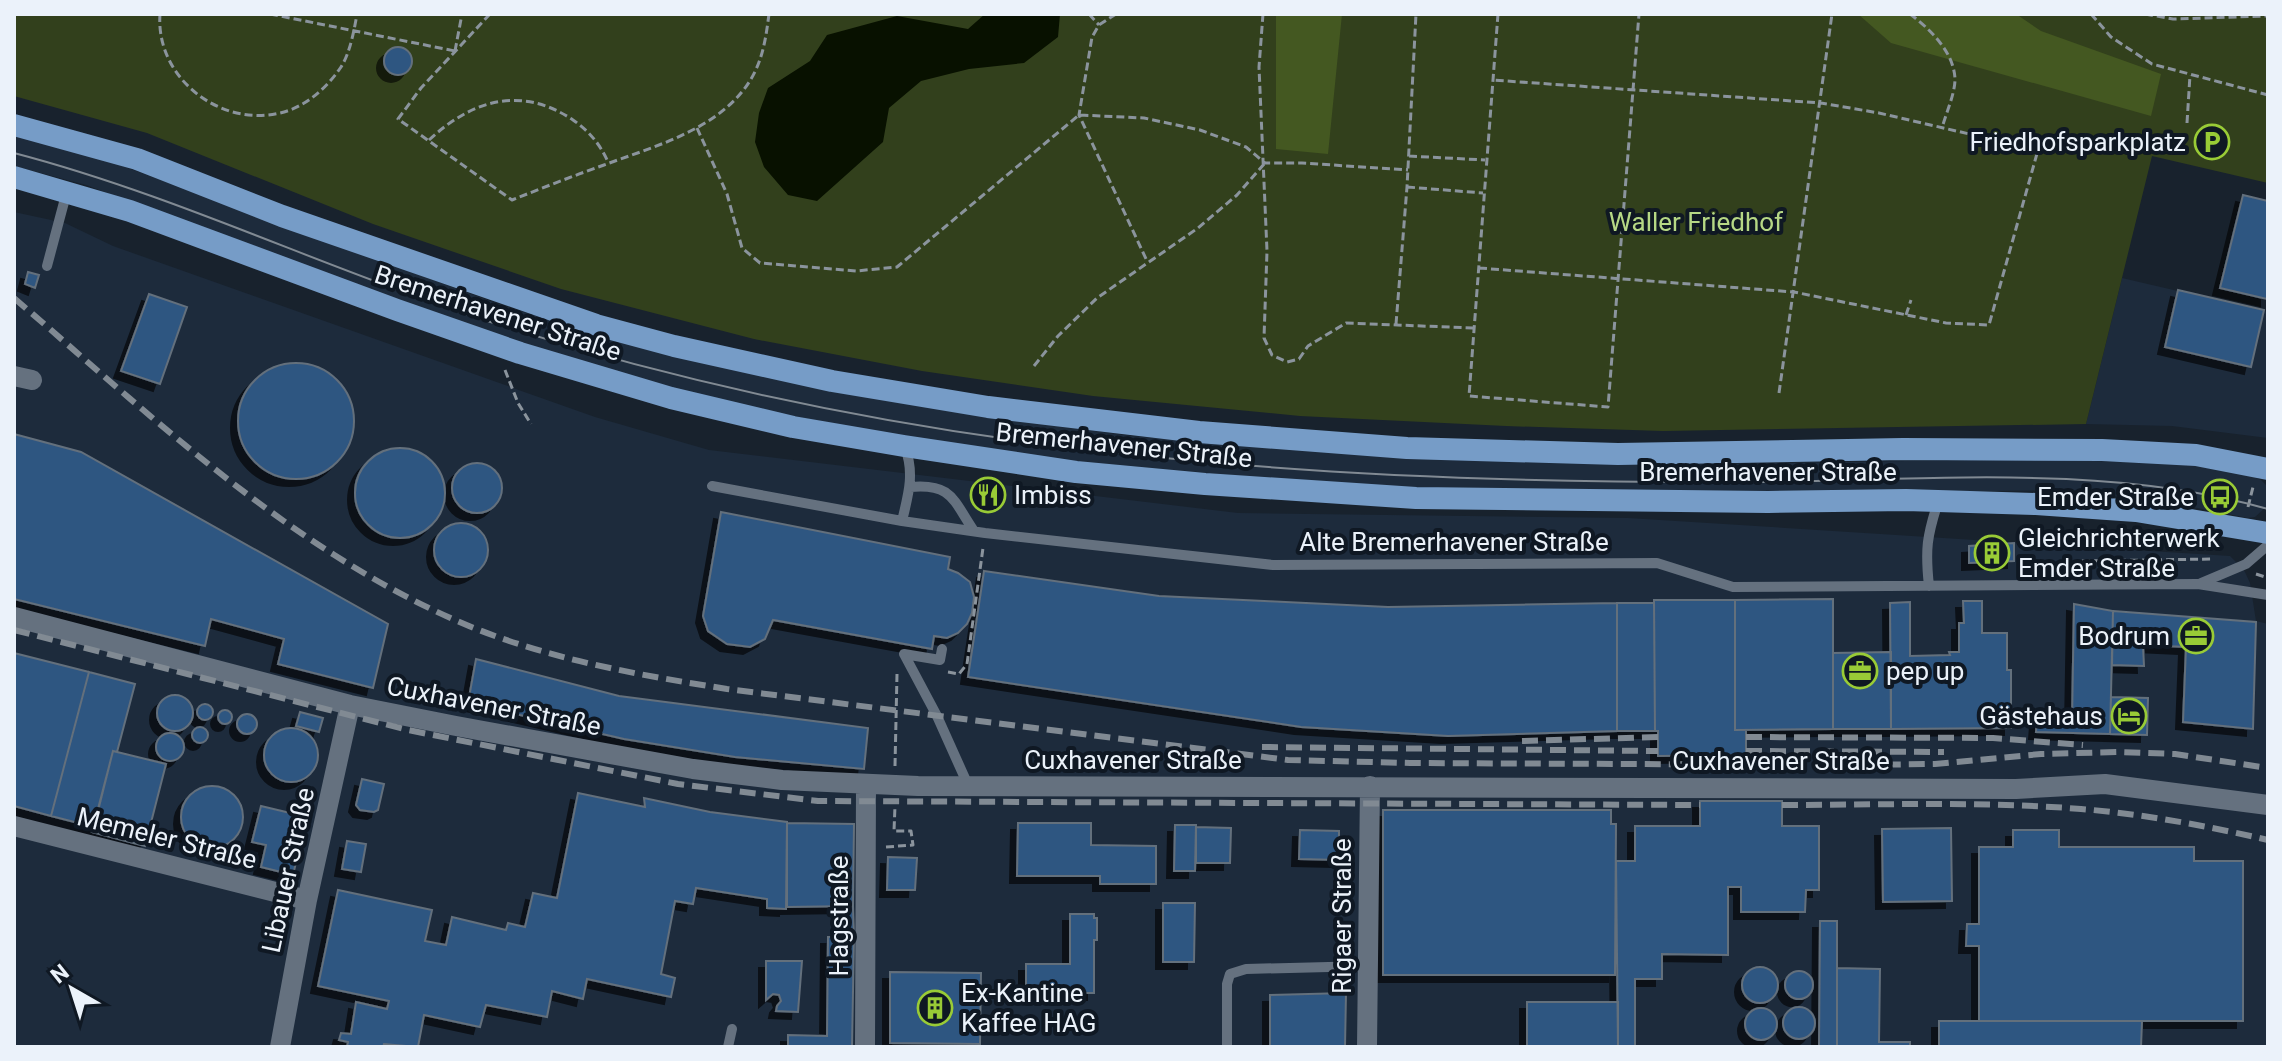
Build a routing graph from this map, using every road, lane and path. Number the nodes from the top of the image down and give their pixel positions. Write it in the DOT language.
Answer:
graph roads {
  1 [pos="160,14"];
  2 [pos="270,14"];
  3 [pos="357,14"];
  4 [pos="462,14"];
  5 [pos="490,14"];
  6 [pos="769,14"];
  7 [pos="1089,14"];
  8 [pos="1116,14"];
  9 [pos="1263,14"];
  10 [pos="1416,14"];
  11 [pos="1498,14"];
  12 [pos="1639,14"];
  13 [pos="1832,14"];
  14 [pos="1910,14"];
  15 [pos="2091,14"];
  16 [pos="2145,14"];
  17 [pos="2268,16"];
  18 [pos="1099,25"];
  19 [pos="354,30"];
  20 [pos="455,51"];
  21 [pos="2190,75"];
  22 [pos="1492,80"];
  23 [pos="1634,91"];
  24 [pos="2268,95"];
  25 [pos="1821,103"];
  26 [pos="1079,115"];
  27 [pos="2187,123"];
  28 [pos="14,125"];
  29 [pos="697,128"];
  30 [pos="1942,128"];
  31 [pos="429,140"];
  32 [pos="1409,156"];
  33 [pos="1486,160"];
  34 [pos="609,163"];
  35 [pos="1265,163"];
  36 [pos="1408,170"];
  37 [pos="14,177"];
  38 [pos="1407,187"];
  39 [pos="67,191"];
  40 [pos="1483,193"];
  41 [pos="1147,261"];
  42 [pos="47,266"];
  43 [pos="1479,268"];
  44 [pos="1620,280"];
  45 [pos="1794,292"];
  46 [pos="1911,300"];
  47 [pos="1906,315"];
  48 [pos="1396,324"];
  49 [pos="1474,328"];
  50 [pos="505,363"];
  51 [pos="1034,366"];
  52 [pos="1779,393"];
  53 [pos="531,424"];
  54 [pos="904,446"];
  55 [pos="2263,468"];
  56 [pos="712,486"];
  57 [pos="910,487"];
  58 [pos="1939,500"];
  59 [pos="902,521"];
  60 [pos="2242,529"];
  61 [pos="979,532"];
  62 [pos="2268,533"];
  63 [pos="2268,545"];
  64 [pos="2216,559"];
  65 [pos="2252,573"];
  66 [pos="2268,578"];
  67 [pos="2198,584"];
  68 [pos="2030,585"];
  69 [pos="1929,586"];
  70 [pos="2268,595"];
  71 [pos="14,617"];
  72 [pos="942,649"];
  73 [pos="897,662"];
  74 [pos="946,672"];
  75 [pos="350,705"];
  76 [pos="895,768"];
  77 [pos="866,785"];
  78 [pos="968,785"];
  79 [pos="1370,786"];
  80 [pos="895,800"];
  81 [pos="2268,805"];
  82 [pos="14,826"];
  83 [pos="865,847"];
  84 [pos="307,900"];
  85 [pos="1368,966"];
  86 [pos="732,1029"];
  87 [pos="280,1047"];
  88 [pos="728,1047"];
  89 [pos="865,1047"];
  90 [pos="1227,1047"];
  91 [pos="1367,1047"];
  1 -- 19 [label="path"];
  2 -- 19 [label="path"];
  3 -- 19 [label="path"];
  4 -- 20 [label="path"];
  5 -- 20 [label="path"];
  6 -- 29 [label="path"];
  7 -- 18 [label="path"];
  8 -- 18 [label="path"];
  9 -- 35 [label="path"];
  10 -- 32 [label="path"];
  11 -- 22 [label="path"];
  12 -- 23 [label="path"];
  13 -- 25 [label="path"];
  14 -- 30 [label="path"];
  15 -- 21 [label="path"];
  16 -- 17 [label="path"];
  18 -- 26 [label="path"];
  19 -- 20 [label="path"];
  20 -- 31 [label="path"];
  21 -- 24 [label="path"];
  21 -- 27 [label="path"];
  22 -- 23 [label="path"];
  22 -- 33 [label="path"];
  23 -- 25 [label="path"];
  23 -- 44 [label="path"];
  25 -- 30 [label="path"];
  25 -- 45 [label="path"];
  26 -- 29 [label="path"];
  26 -- 35 [label="path"];
  26 -- 41 [label="path"];
  28 -- 55 [label="main road, Bremerhavener Straße"];
  29 -- 34 [label="path"];
  30 -- 47 [label="path"];
  31 -- 34 [label="path"];
  31 -- 34 [label="path"];
  32 -- 33 [label="path"];
  32 -- 36 [label="path"];
  33 -- 40 [label="path"];
  35 -- 36 [label="path"];
  35 -- 41 [label="path"];
  35 -- 48 [label="path"];
  36 -- 38 [label="path"];
  37 -- 39 [label="main road, Bremerhavener Straße"];
  38 -- 40 [label="path"];
  38 -- 48 [label="path"];
  39 -- 42 [label="lane"];
  39 -- 54 [label="main road, Bremerhavener Straße"];
  40 -- 43 [label="path"];
  41 -- 51 [label="path"];
  43 -- 44 [label="path"];
  43 -- 49 [label="path"];
  44 -- 45 [label="path"];
  44 -- 49 [label="path"];
  45 -- 47 [label="path"];
  45 -- 52 [label="path"];
  46 -- 47 [label="path"];
  48 -- 49 [label="path"];
  50 -- 53 [label="path"];
  54 -- 57 [label="lane"];
  54 -- 58 [label="main road, Bremerhavener Straße"];
  55 -- 60 [label="path"];
  56 -- 59 [label="lane, Alte Bremerhavener Straße"];
  57 -- 59 [label="lane"];
  57 -- 61 [label="lane"];
  58 -- 60 [label="main road, Bremerhavener Straße"];
  58 -- 69 [label="lane"];
  59 -- 61 [label="lane, Alte Bremerhavener Straße"];
  60 -- 62 [label="main road, Bremerhavener Straße"];
  61 -- 69 [label="lane, Alte Bremerhavener Straße"];
  61 -- 74 [label="path"];
  63 -- 67 [label="lane, Alte Bremerhavener Straße"];
  64 -- 68 [label="path"];
  65 -- 66 [label="path"];
  67 -- 68 [label="lane, Alte Bremerhavener Straße"];
  67 -- 70 [label="lane, Alte Bremerhavener Straße"];
  68 -- 69 [label="lane, Alte Bremerhavener Straße"];
  71 -- 75 [label="street, Cuxhavener Straße"];
  72 -- 78 [label="lane"];
  73 -- 76 [label="path"];
  75 -- 77 [label="street, Cuxhavener Straße"];
  75 -- 84 [label="street, Libauer Straße"];
  77 -- 78 [label="street, Cuxhavener Straße"];
  77 -- 83 [label="street, Hagstraße"];
  78 -- 79 [label="street, Cuxhavener Straße"];
  79 -- 81 [label="street, Cuxhavener Straße"];
  79 -- 85 [label="street, Rigaer Straße"];
  80 -- 83 [label="path"];
  82 -- 84 [label="street, Memeler Straße"];
  83 -- 89 [label="street, Hagstraße"];
  84 -- 87 [label="street, Libauer Straße"];
  85 -- 90 [label="lane"];
  85 -- 91 [label="street, Rigaer Straße"];
  86 -- 88 [label="lane"];
}
